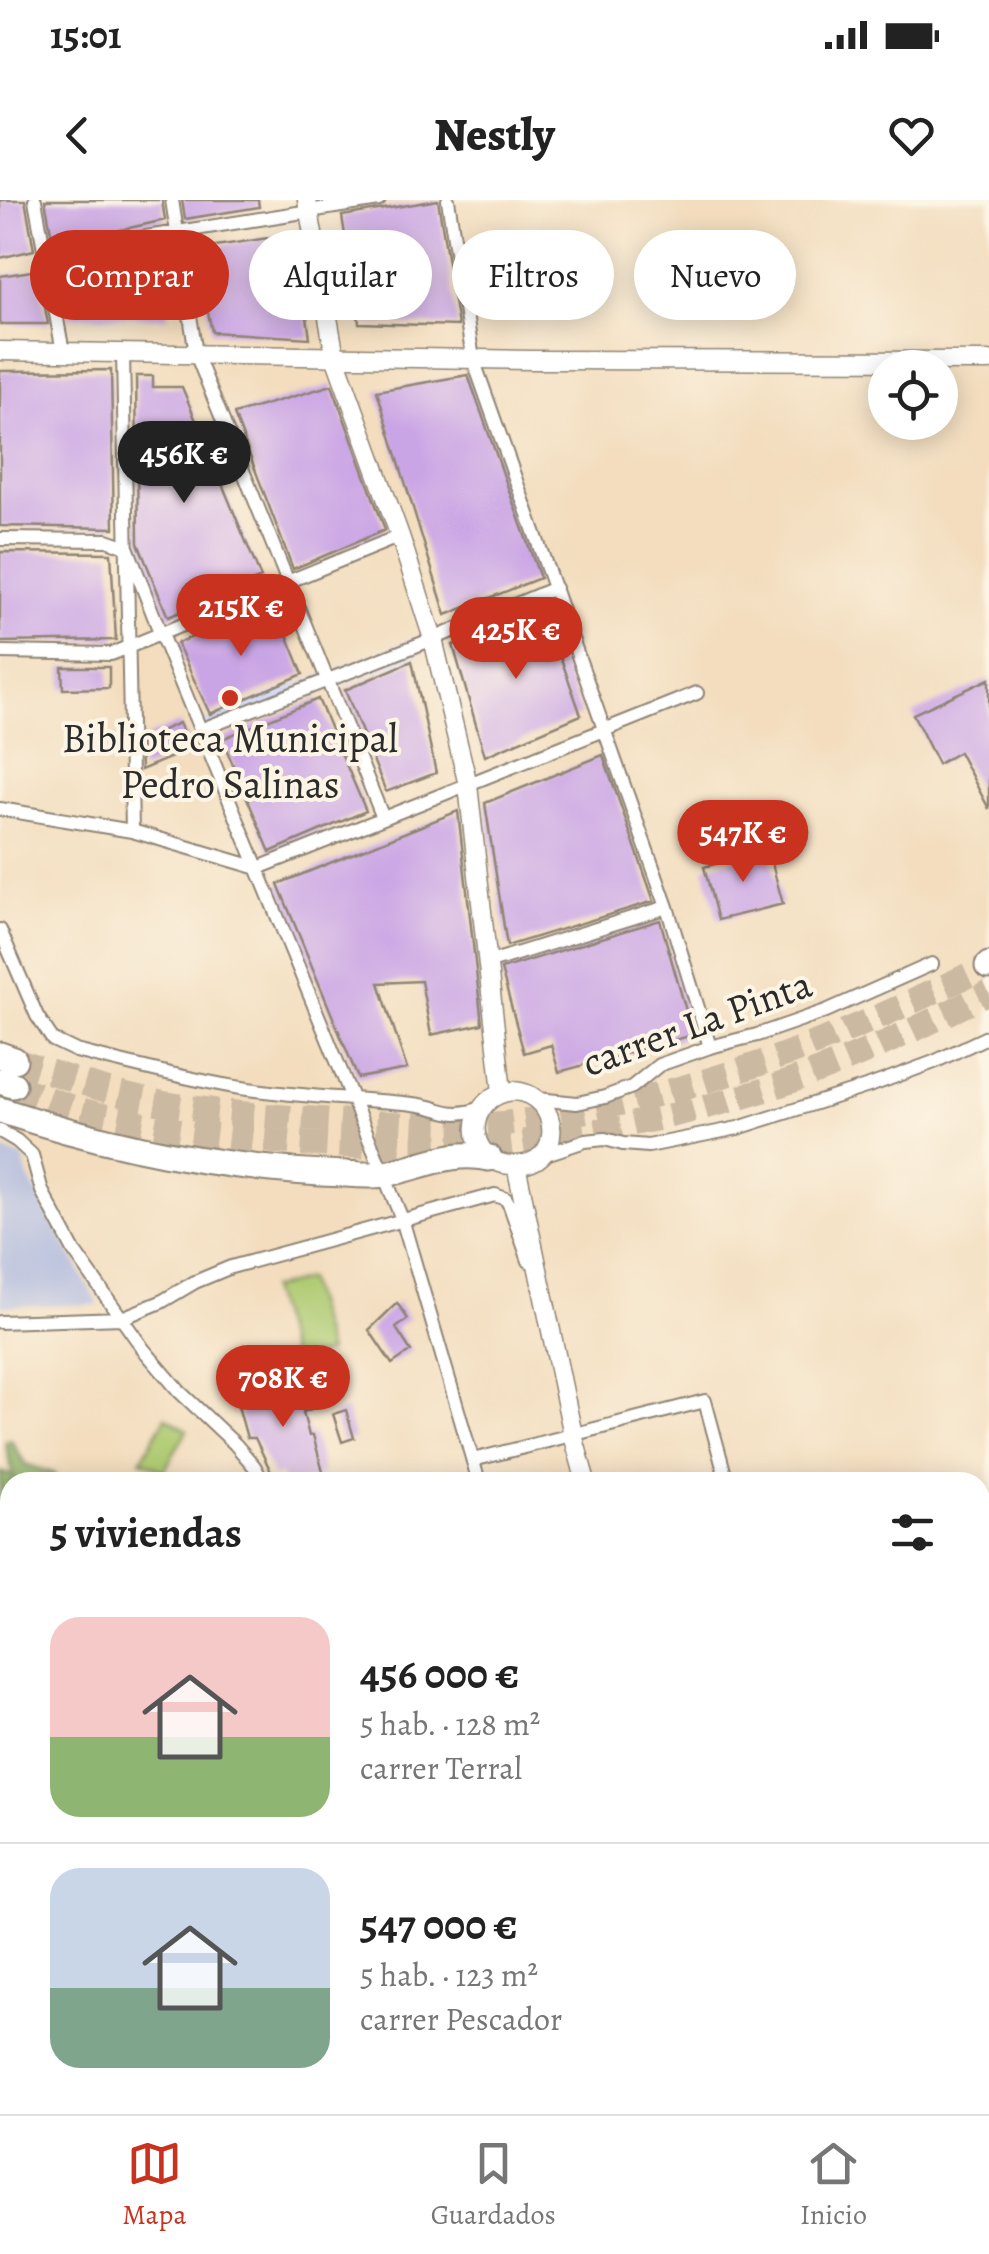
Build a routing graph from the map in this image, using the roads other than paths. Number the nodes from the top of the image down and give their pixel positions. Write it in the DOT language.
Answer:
graph roads {
  1 [pos="34,200"];
  2 [pos="172,200"];
  3 [pos="379,200"];
  4 [pos="448,200"];
  5 [pos="308,206"];
  6 [pos="40,230"];
  7 [pos="177,230"];
  8 [pos="187,230"];
  9 [pos="57,320"];
  10 [pos="191,320"];
  11 [pos="0,352"];
  12 [pos="63,352"];
  13 [pos="123,354"];
  14 [pos="196,354"];
  15 [pos="335,357"];
  16 [pos="474,359"];
  17 [pos="989,361"];
  18 [pos="400,536"];
  19 [pos="0,539"];
  20 [pos="126,547"];
  21 [pos="287,581"];
  22 [pos="556,588"];
  23 [pos="160,632"];
  24 [pos="434,639"];
  25 [pos="128,647"];
  26 [pos="0,652"];
  27 [pos="327,679"];
  28 [pos="697,693"];
  29 [pos="200,730"];
  30 [pos="605,730"];
  31 [pos="468,785"];
  32 [pos="0,809"];
  33 [pos="382,818"];
  34 [pos="132,831"];
  35 [pos="258,868"];
  36 [pos="668,907"];
  37 [pos="0,930"];
  38 [pos="487,963"];
  39 [pos="932,964"];
  40 [pos="989,1036"];
  41 [pos="710,1046"];
  42 [pos="502,1092"];
  43 [pos="353,1100"];
  44 [pos="536,1100"];
  45 [pos="480,1108"];
  46 [pos="0,1110"];
  47 [pos="552,1130"];
  48 [pos="0,1131"];
  49 [pos="585,1141"];
  50 [pos="543,1156"];
  51 [pos="488,1158"];
  52 [pos="516,1165"];
  53 [pos="383,1174"];
  54 [pos="402,1219"];
  55 [pos="546,1311"];
  56 [pos="122,1318"];
  57 [pos="0,1322"];
  58 [pos="573,1435"];
  59 [pos="473,1460"];
  60 [pos="257,1472"];
  61 [pos="476,1472"];
  62 [pos="583,1472"];
  63 [pos="725,1472"];
  1 -- 6 [label="street"];
  2 -- 7 [label="street"];
  3 -- 5 [label="street"];
  4 -- 16 [label="street"];
  5 -- 8 [label="street"];
  5 -- 15 [label="main road"];
  9 -- 12 [label="street"];
  10 -- 14 [label="street"];
  11 -- 12 [label="main road"];
  12 -- 13 [label="main road"];
  13 -- 14 [label="main road"];
  13 -- 20 [label="street"];
  14 -- 15 [label="main road"];
  14 -- 21 [label="street"];
  15 -- 16 [label="main road"];
  15 -- 18 [label="main road"];
  16 -- 17 [label="main road"];
  16 -- 22 [label="street"];
  18 -- 21 [label="street"];
  18 -- 24 [label="main road"];
  19 -- 20 [label="street"];
  20 -- 23 [label="street"];
  20 -- 25 [label="street"];
  21 -- 23 [label="street"];
  21 -- 27 [label="street"];
  22 -- 24 [label="street"];
  22 -- 30 [label="street"];
  23 -- 25 [label="street"];
  23 -- 29 [label="street"];
  24 -- 27 [label="street"];
  24 -- 31 [label="main road"];
  25 -- 26 [label="street"];
  25 -- 34 [label="street"];
  27 -- 29 [label="street"];
  27 -- 33 [label="street"];
  28 -- 30 [label="street"];
  29 -- 35 [label="street"];
  30 -- 31 [label="street"];
  30 -- 36 [label="street"];
  31 -- 33 [label="street"];
  31 -- 38 [label="main road"];
  32 -- 34 [label="street"];
  33 -- 35 [label="street"];
  34 -- 35 [label="street"];
  35 -- 43 [label="street"];
  36 -- 38 [label="street"];
  36 -- 41 [label="street"];
  37 -- 43 [label="street"];
  38 -- 42 [label="main road"];
  39 -- 41 [label="street, carrer La Pinta"];
  40 -- 49 [label="street, carrer La Pinta"];
  41 -- 44 [label="street, carrer La Pinta"];
  42 -- 44 [label="main road"];
  42 -- 45 [label="main road"];
  43 -- 45 [label="street"];
  43 -- 53 [label="street"];
  44 -- 47 [label="main road"];
  45 -- 51 [label="main road"];
  46 -- 53 [label="highway"];
  47 -- 49 [label="street, carrer La Pinta"];
  47 -- 50 [label="main road"];
  48 -- 56 [label="street"];
  49 -- 50 [label="street, carrer La Pinta"];
  50 -- 52 [label="main road"];
  51 -- 52 [label="main road"];
  51 -- 53 [label="highway"];
  52 -- 55 [label="main road"];
  53 -- 54 [label="street"];
  54 -- 55 [label="street"];
  54 -- 56 [label="street"];
  54 -- 59 [label="street"];
  55 -- 58 [label="main road"];
  56 -- 57 [label="street"];
  56 -- 60 [label="street"];
  58 -- 59 [label="street"];
  58 -- 62 [label="main road"];
  58 -- 63 [label="street"];
  59 -- 61 [label="street"];
}
